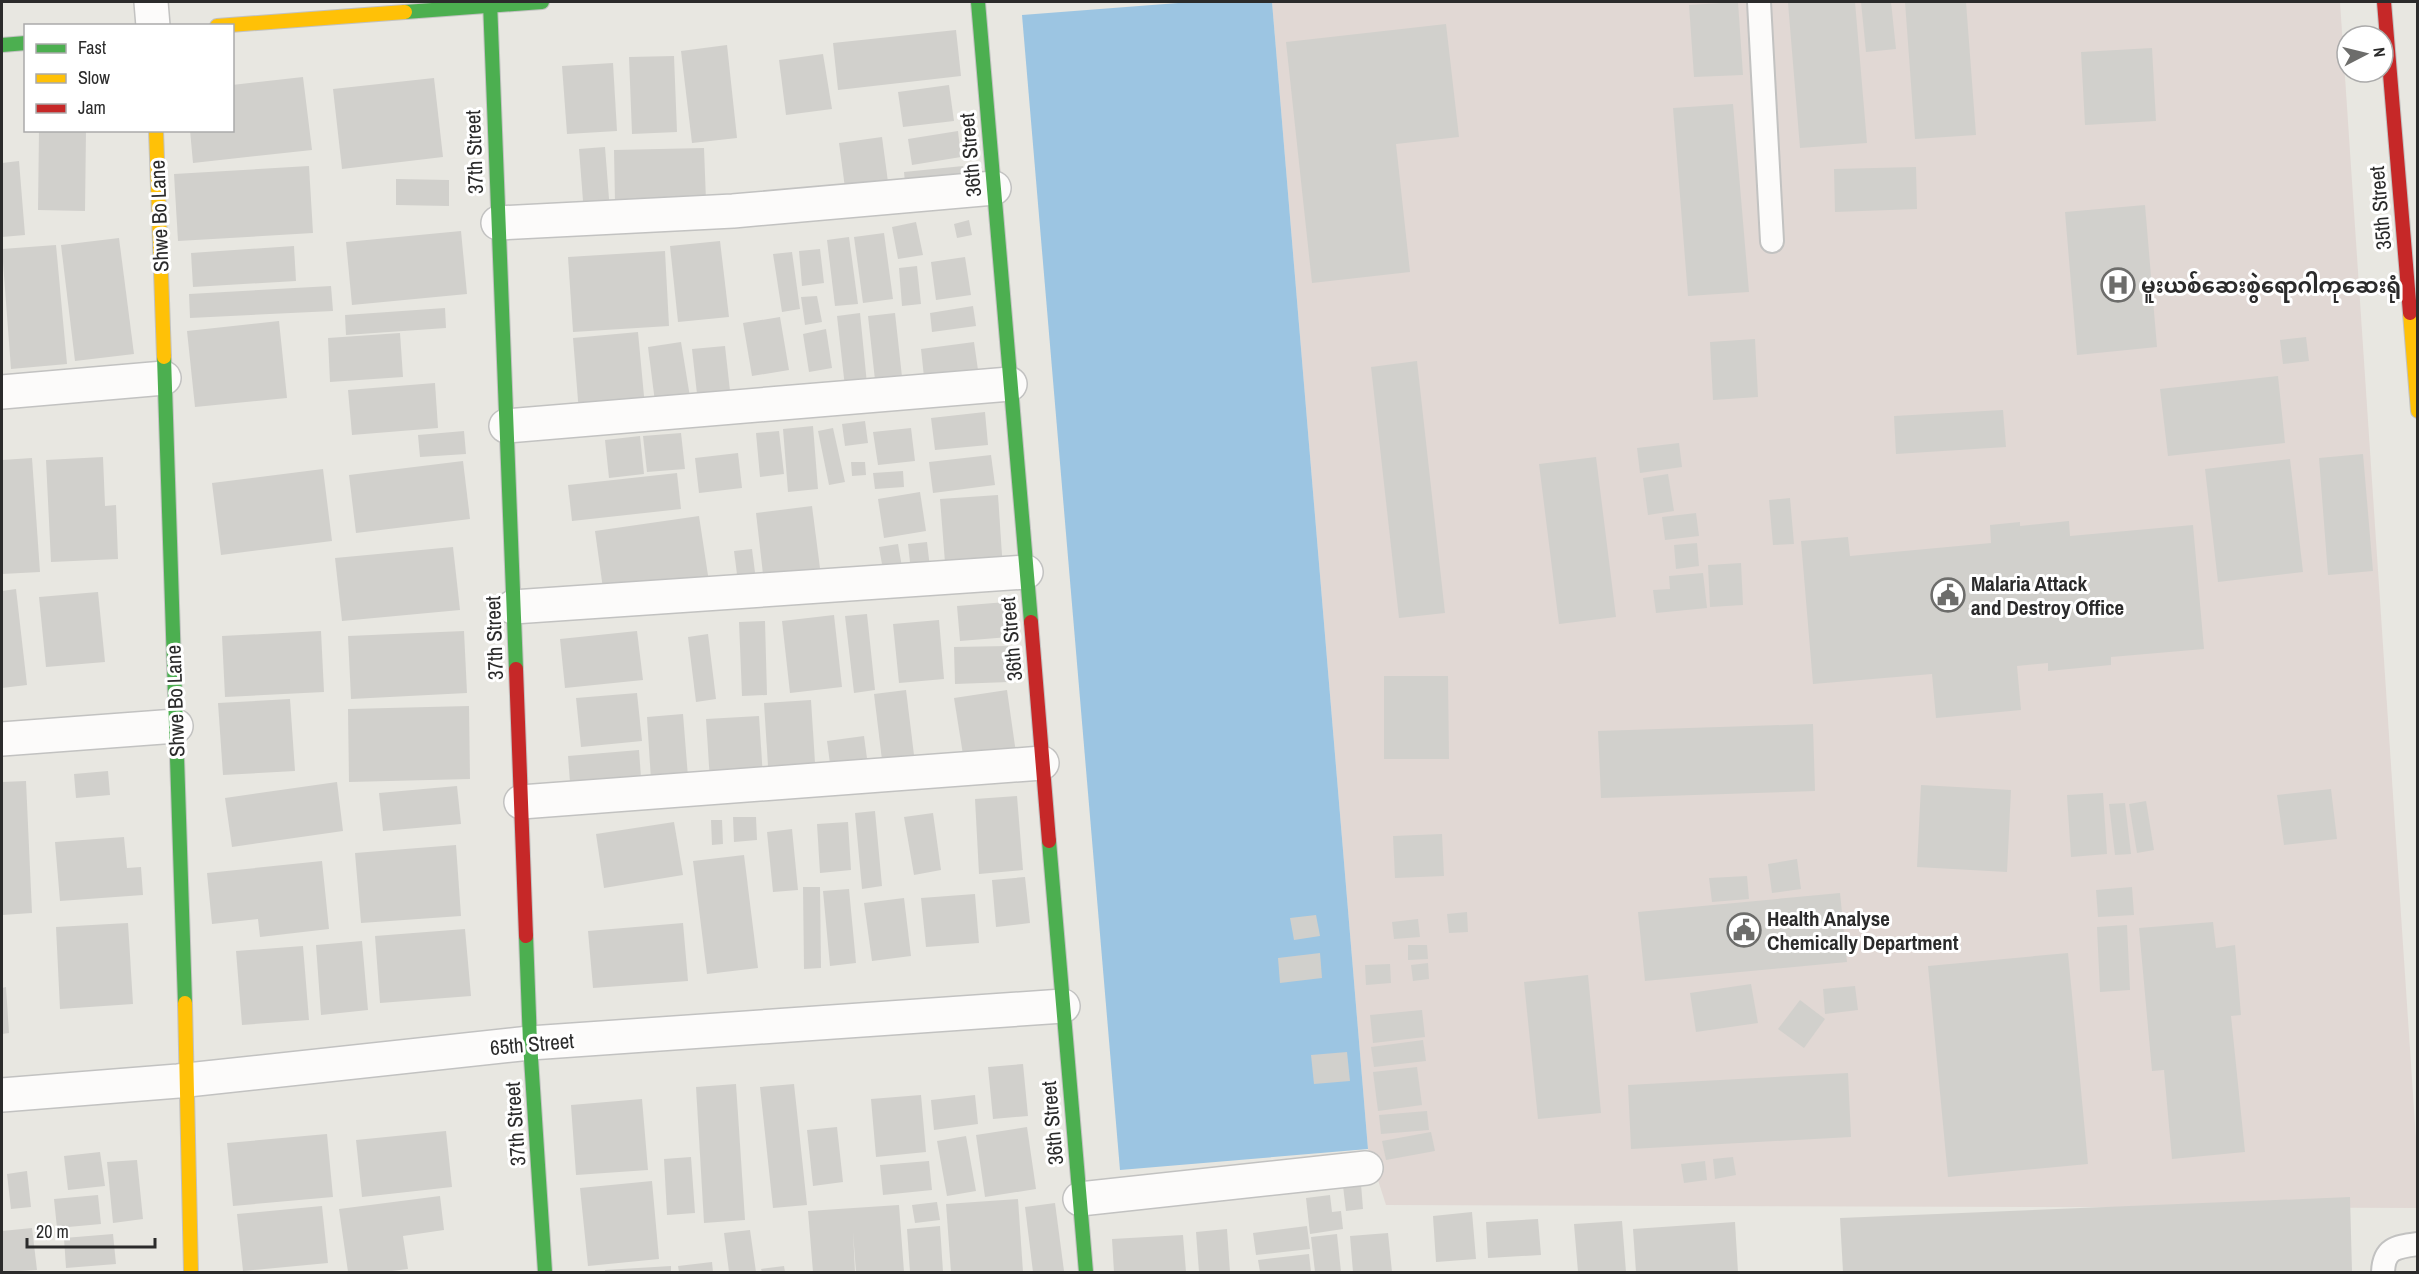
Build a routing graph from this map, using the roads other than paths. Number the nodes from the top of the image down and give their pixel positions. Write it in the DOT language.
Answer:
graph roads {
  1 [pos="151,2"];
  2 [pos="542,2"];
  3 [pos="978,2"];
  4 [pos="1760,2"];
  5 [pos="2384,2"];
  6 [pos="490,3"];
  7 [pos="153,24"];
  8 [pos="234,25"];
  9 [pos="24,42"];
  10 [pos="2,45"];
  11 [pos="156,132"];
  12 [pos="994,188"];
  13 [pos="498,224"];
  14 [pos="1772,241"];
  15 [pos="164,378"];
  16 [pos="1010,384"];
  17 [pos="2,392"];
  18 [pos="2418,411"];
  19 [pos="507,426"];
  20 [pos="1026,572"];
  21 [pos="513,608"];
  22 [pos="176,726"];
  23 [pos="2,739"];
  24 [pos="1042,763"];
  25 [pos="521,802"];
  26 [pos="1063,1006"];
  27 [pos="531,1043"];
  28 [pos="188,1080"];
  29 [pos="2,1095"];
  30 [pos="1366,1168"];
  31 [pos="1080,1199"];
  32 [pos="2418,1244"];
  33 [pos="191,1272"];
  34 [pos="545,1272"];
  35 [pos="1086,1272"];
  36 [pos="2383,1272"];
  1 -- 7 [label="street"];
  2 -- 6 [label="street"];
  3 -- 12 [label="street, 36th Street"];
  4 -- 14 [label="lane"];
  5 -- 18 [label="street, 35th Street"];
  6 -- 8 [label="street"];
  6 -- 13 [label="street, 37th Street"];
  9 -- 10 [label="street"];
  11 -- 15 [label="street, Shwe Bo Lane"];
  12 -- 13 [label="street"];
  12 -- 16 [label="street, 36th Street"];
  13 -- 19 [label="street, 37th Street"];
  15 -- 17 [label="street"];
  15 -- 22 [label="street, Shwe Bo Lane"];
  16 -- 19 [label="street"];
  16 -- 20 [label="street, 36th Street"];
  19 -- 21 [label="street, 37th Street"];
  20 -- 21 [label="street"];
  20 -- 24 [label="street, 36th Street"];
  21 -- 25 [label="street, 37th Street"];
  22 -- 23 [label="street"];
  22 -- 28 [label="street, Shwe Bo Lane"];
  24 -- 25 [label="street"];
  24 -- 26 [label="street, 36th Street"];
  25 -- 27 [label="street, 37th Street"];
  26 -- 27 [label="street, 65th Street"];
  26 -- 31 [label="street, 36th Street"];
  27 -- 28 [label="street, 65th Street"];
  27 -- 34 [label="street, 37th Street"];
  28 -- 29 [label="street, 65th Street"];
  28 -- 33 [label="street, Shwe Bo Lane"];
  30 -- 31 [label="street"];
  31 -- 35 [label="street, 36th Street"];
  32 -- 36 [label="lane"];
}
